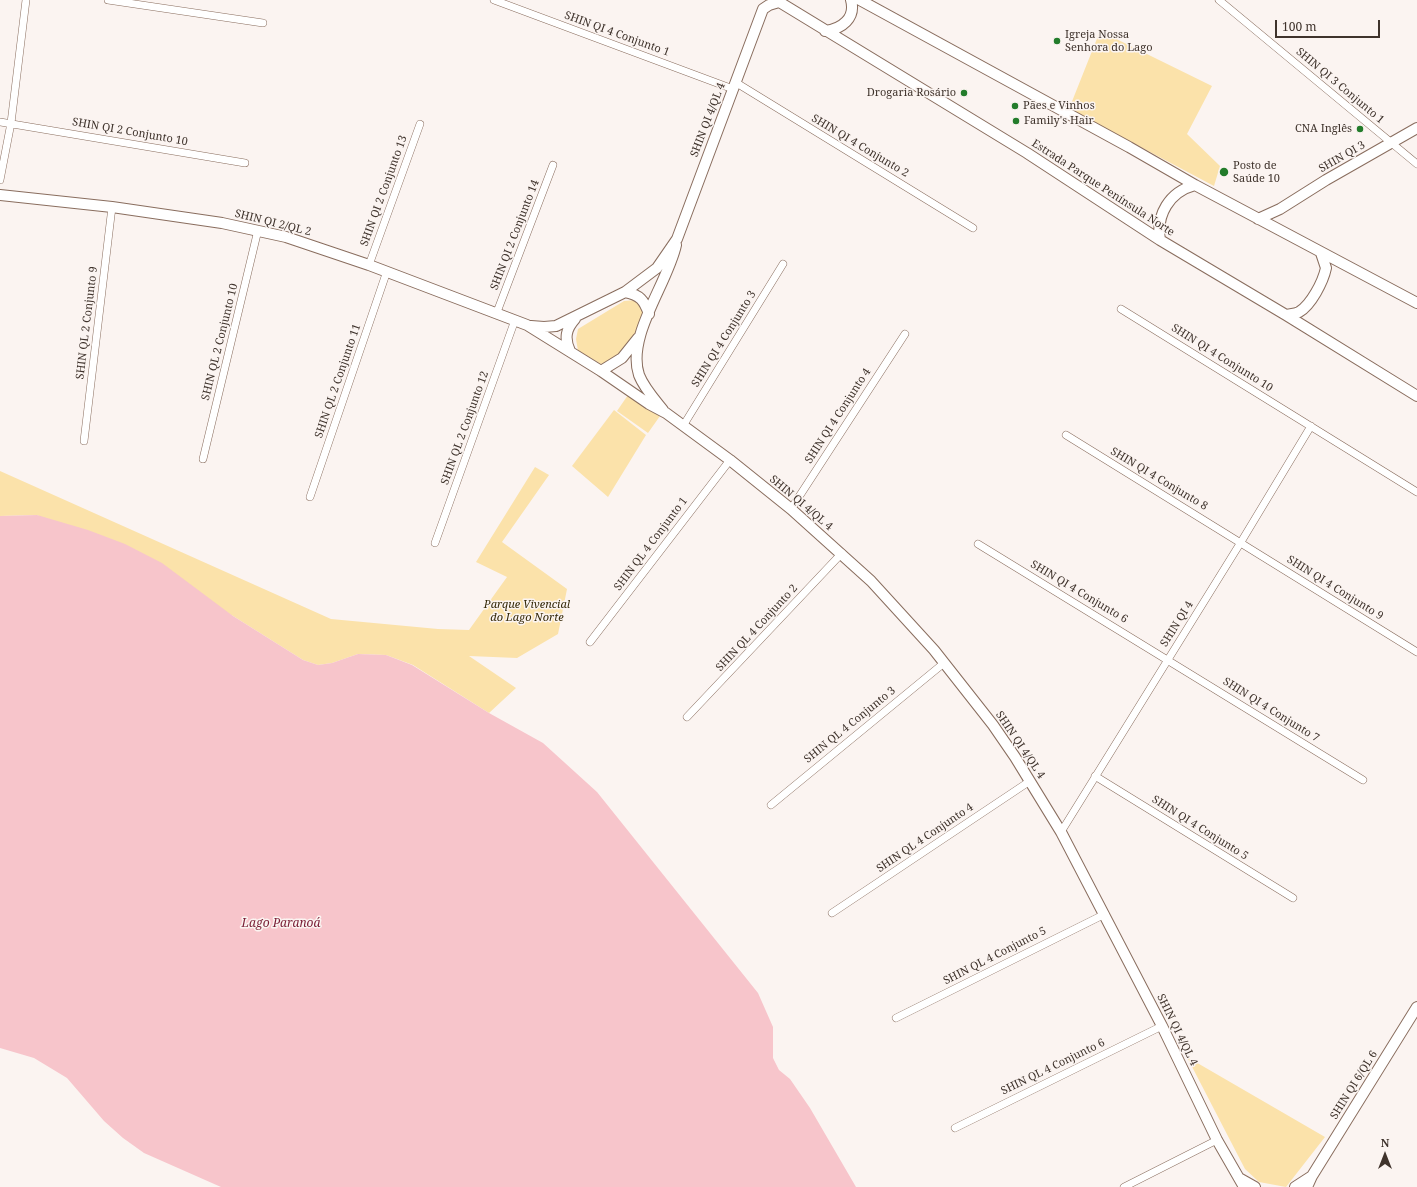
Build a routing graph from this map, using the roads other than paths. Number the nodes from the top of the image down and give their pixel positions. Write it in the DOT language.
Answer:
graph roads {
  1 [pos="26,0"];
  2 [pos="108,0"];
  3 [pos="494,0"];
  4 [pos="851,0"];
  5 [pos="860,0"];
  6 [pos="1219,0"];
  7 [pos="778,1"];
  8 [pos="762,5"];
  9 [pos="263,23"];
  10 [pos="825,30"];
  11 [pos="734,86"];
  12 [pos="0,122"];
  13 [pos="11,123"];
  14 [pos="420,124"];
  15 [pos="1417,128"];
  16 [pos="1392,143"];
  17 [pos="245,163"];
  18 [pos="1417,164"];
  19 [pos="553,165"];
  20 [pos="0,180"];
  21 [pos="1194,185"];
  22 [pos="0,195"];
  23 [pos="112,207"];
  24 [pos="1280,209"];
  25 [pos="1258,219"];
  26 [pos="1274,227"];
  27 [pos="973,228"];
  28 [pos="258,230"];
  29 [pos="676,239"];
  30 [pos="1160,240"];
  31 [pos="1321,253"];
  32 [pos="369,264"];
  33 [pos="783,264"];
  34 [pos="387,271"];
  35 [pos="625,292"];
  36 [pos="1417,303"];
  37 [pos="1121,309"];
  38 [pos="497,312"];
  39 [pos="649,314"];
  40 [pos="1286,315"];
  41 [pos="578,316"];
  42 [pos="515,320"];
  43 [pos="527,325"];
  44 [pos="642,333"];
  45 [pos="904,334"];
  46 [pos="570,351"];
  47 [pos="601,371"];
  48 [pos="1417,396"];
  49 [pos="666,413"];
  50 [pos="683,426"];
  51 [pos="1311,426"];
  52 [pos="1066,435"];
  53 [pos="84,441"];
  54 [pos="203,459"];
  55 [pos="730,460"];
  56 [pos="1417,492"];
  57 [pos="310,497"];
  58 [pos="791,509"];
  59 [pos="1242,542"];
  60 [pos="435,543"];
  61 [pos="978,544"];
  62 [pos="842,553"];
  63 [pos="590,642"];
  64 [pos="1417,652"];
  65 [pos="1168,659"];
  66 [pos="944,663"];
  67 [pos="687,717"];
  68 [pos="1095,776"];
  69 [pos="1363,780"];
  70 [pos="1030,781"];
  71 [pos="771,805"];
  72 [pos="1061,832"];
  73 [pos="1293,898"];
  74 [pos="832,913"];
  75 [pos="1104,914"];
  76 [pos="1417,1007"];
  77 [pos="896,1018"];
  78 [pos="1162,1026"];
  79 [pos="955,1128"];
  80 [pos="1216,1140"];
  81 [pos="1312,1176"];
  82 [pos="1242,1183"];
  83 [pos="1124,1187"];
  84 [pos="1255,1187"];
  85 [pos="1295,1187"];
  86 [pos="1308,1187"];
  1 -- 13 [label="street"];
  2 -- 9 [label="street"];
  3 -- 11 [label="street, SHIN QI 4 Conjunto 1"];
  4 -- 10 [label="street"];
  5 -- 21 [label="street"];
  6 -- 16 [label="street, SHIN QI 3 Conjunto 1"];
  7 -- 8 [label="street, SHIN QI 4/QL 4"];
  7 -- 10 [label="street, Estrada Parque Península Norte"];
  8 -- 11 [label="street, SHIN QI 4/QL 4"];
  10 -- 30 [label="street, Estrada Parque Península Norte"];
  11 -- 27 [label="street, SHIN QI 4 Conjunto 2"];
  11 -- 29 [label="street, SHIN QI 4/QL 4"];
  12 -- 13 [label="street, SHIN QI 2 Conjunto 10"];
  13 -- 17 [label="street, SHIN QI 2 Conjunto 10"];
  13 -- 20 [label="street"];
  14 -- 32 [label="street, SHIN QI 2 Conjunto 13"];
  15 -- 16 [label="street, SHIN QI 3"];
  16 -- 18 [label="street, SHIN QI 3 Conjunto 1"];
  16 -- 24 [label="street, SHIN QI 3"];
  19 -- 38 [label="street, SHIN QI 2 Conjunto 14"];
  21 -- 25 [label="street"];
  21 -- 30 [label="street"];
  22 -- 23 [label="street, SHIN QI 2/QL 2"];
  23 -- 28 [label="street, SHIN QI 2/QL 2"];
  23 -- 53 [label="street, SHIN QL 2 Conjunto 9"];
  24 -- 25 [label="street, SHIN QI 3"];
  24 -- 26 [label="street"];
  25 -- 26 [label="street"];
  26 -- 31 [label="street"];
  28 -- 32 [label="street, SHIN QI 2/QL 2"];
  28 -- 54 [label="street, SHIN QL 2 Conjunto 10"];
  29 -- 35 [label="street, SHIN QI 4/QL 4"];
  29 -- 39 [label="street, SHIN QI 4/QL 4"];
  30 -- 40 [label="street, Estrada Parque Península Norte"];
  31 -- 36 [label="street"];
  31 -- 40 [label="street"];
  32 -- 34 [label="street, SHIN QI 2/QL 2"];
  33 -- 50 [label="street, SHIN QI 4 Conjunto 3"];
  34 -- 38 [label="street, SHIN QI 2/QL 2"];
  34 -- 57 [label="street, SHIN QL 2 Conjunto 11"];
  35 -- 39 [label="street"];
  35 -- 41 [label="street, SHIN QI 4/QL 4"];
  37 -- 51 [label="street, SHIN QI 4 Conjunto 10"];
  38 -- 42 [label="street, SHIN QI 2/QL 2"];
  39 -- 44 [label="street, SHIN QI 4/QL 4"];
  40 -- 48 [label="street, Estrada Parque Península Norte"];
  41 -- 43 [label="street, SHIN QI 2/QL 2"];
  41 -- 46 [label="street"];
  42 -- 43 [label="street, SHIN QI 2/QL 2"];
  42 -- 60 [label="street, SHIN QL 2 Conjunto 12"];
  43 -- 46 [label="street, SHIN QI 2/QL 2"];
  44 -- 47 [label="street"];
  44 -- 49 [label="street, SHIN QI 4/QL 4"];
  45 -- 58 [label="street, SHIN QI 4 Conjunto 4"];
  46 -- 47 [label="street, SHIN QI 4/QL 4"];
  47 -- 49 [label="street, SHIN QI 4/QL 4"];
  49 -- 50 [label="street, SHIN QI 4/QL 4"];
  50 -- 55 [label="street, SHIN QI 4/QL 4"];
  51 -- 56 [label="street, SHIN QI 4 Conjunto 10"];
  51 -- 59 [label="street, SHIN QI 4"];
  52 -- 59 [label="street, SHIN QI 4 Conjunto 8"];
  55 -- 58 [label="street, SHIN QI 4/QL 4"];
  55 -- 63 [label="street, SHIN QL 4 Conjunto 1"];
  58 -- 62 [label="street, SHIN QI 4/QL 4"];
  59 -- 64 [label="street, SHIN QI 4 Conjunto 9"];
  59 -- 65 [label="street, SHIN QI 4"];
  61 -- 65 [label="street, SHIN QI 4 Conjunto 6"];
  62 -- 66 [label="street, SHIN QI 4/QL 4"];
  62 -- 67 [label="street, SHIN QL 4 Conjunto 2"];
  65 -- 68 [label="street, SHIN QI 4"];
  65 -- 69 [label="street, SHIN QI 4 Conjunto 7"];
  66 -- 70 [label="street, SHIN QI 4/QL 4"];
  66 -- 71 [label="street, SHIN QL 4 Conjunto 3"];
  68 -- 72 [label="street, SHIN QI 4"];
  68 -- 73 [label="street, SHIN QI 4 Conjunto 5"];
  70 -- 72 [label="street, SHIN QI 4/QL 4"];
  70 -- 74 [label="street, SHIN QL 4 Conjunto 4"];
  72 -- 75 [label="street, SHIN QI 4/QL 4"];
  75 -- 77 [label="street, SHIN QL 4 Conjunto 5"];
  75 -- 78 [label="street, SHIN QI 4/QL 4"];
  76 -- 81 [label="street, SHIN QI 6/QL 6"];
  78 -- 79 [label="street, SHIN QL 4 Conjunto 6"];
  78 -- 80 [label="street, SHIN QI 4/QL 4"];
  80 -- 82 [label="street, SHIN QI 4/QL 4"];
  80 -- 83 [label="street"];
  81 -- 85 [label="street, SHIN QI 6/QL 6"];
  81 -- 86 [label="street, SHIN QI 6/QL 6"];
  82 -- 84 [label="street, SHIN QI 4/QL 4"];
}
